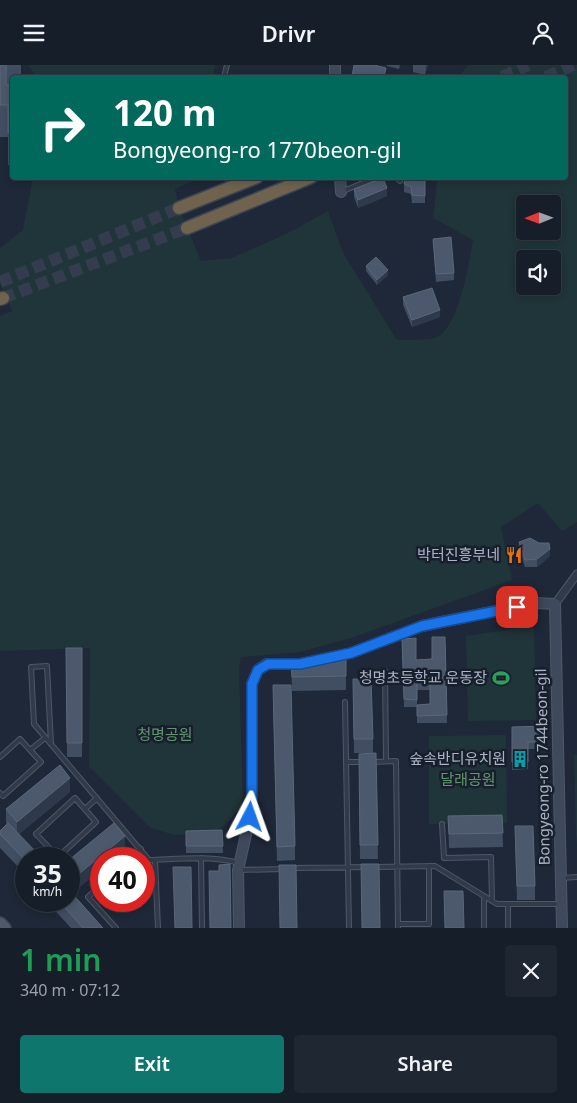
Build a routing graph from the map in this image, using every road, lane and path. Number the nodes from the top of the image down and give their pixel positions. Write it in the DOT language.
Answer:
graph roads {
  1 [pos="249,180"];
  2 [pos="304,180"];
  3 [pos="340,180"];
  4 [pos="371,180"];
  5 [pos="341,192"];
  6 [pos="179,208"];
  7 [pos="187,228"];
  8 [pos="577,574"];
  9 [pos="555,604"];
  10 [pos="385,671"];
  11 [pos="344,702"];
  12 [pos="45,738"];
  13 [pos="51,744"];
  14 [pos="30,750"];
  15 [pos="0,757"];
  16 [pos="386,761"];
  17 [pos="346,762"];
  18 [pos="0,793"];
  19 [pos="97,798"];
  20 [pos="85,809"];
  21 [pos="442,824"];
  22 [pos="139,847"];
  23 [pos="201,858"];
  24 [pos="155,860"];
  25 [pos="397,866"];
  26 [pos="429,866"];
  27 [pos="239,867"];
  28 [pos="348,867"];
  29 [pos="577,877"];
  30 [pos="561,878"];
  31 [pos="484,896"];
  32 [pos="492,901"];
  33 [pos="508,904"];
  34 [pos="561,904"];
  35 [pos="102,912"];
  36 [pos="0,923"];
  37 [pos="398,926"];
  38 [pos="5,928"];
  39 [pos="116,928"];
  40 [pos="158,928"];
  41 [pos="202,928"];
  42 [pos="239,928"];
  43 [pos="349,928"];
  44 [pos="484,928"];
  45 [pos="508,928"];
  46 [pos="562,928"];
  1 -- 6 [label="highway"];
  2 -- 7 [label="highway"];
  3 -- 5 [label="street"];
  4 -- 5 [label="lane"];
  8 -- 9 [label="street"];
  9 -- 27 [label="street"];
  9 -- 30 [label="street, Bongyeong-ro 1744beon-gil"];
  10 -- 16 [label="lane"];
  11 -- 17 [label="lane"];
  12 -- 13 [label="lane"];
  12 -- 13 [label="lane"];
  12 -- 14 [label="lane"];
  13 -- 19 [label="lane"];
  14 -- 15 [label="lane"];
  14 -- 18 [label="lane"];
  16 -- 17 [label="lane"];
  16 -- 25 [label="lane"];
  17 -- 28 [label="lane"];
  19 -- 20 [label="lane"];
  19 -- 22 [label="lane"];
  20 -- 20 [label="lane"];
  21 -- 32 [label="lane"];
  23 -- 24 [label="lane"];
  23 -- 27 [label="lane"];
  23 -- 41 [label="lane"];
  24 -- 40 [label="lane"];
  25 -- 26 [label="lane"];
  25 -- 28 [label="lane"];
  25 -- 37 [label="lane"];
  26 -- 31 [label="lane"];
  26 -- 37 [label="lane"];
  27 -- 28 [label="lane"];
  27 -- 42 [label="street"];
  28 -- 43 [label="lane"];
  29 -- 30 [label="lane"];
  30 -- 34 [label="street, Bongyeong-ro 1744beon-gil"];
  31 -- 32 [label="lane"];
  31 -- 44 [label="lane"];
  32 -- 33 [label="lane"];
  33 -- 34 [label="lane"];
  33 -- 45 [label="lane"];
  34 -- 46 [label="street, Bongyeong-ro 1744beon-gil"];
  35 -- 39 [label="lane"];
  36 -- 38 [label="main road"];
}
